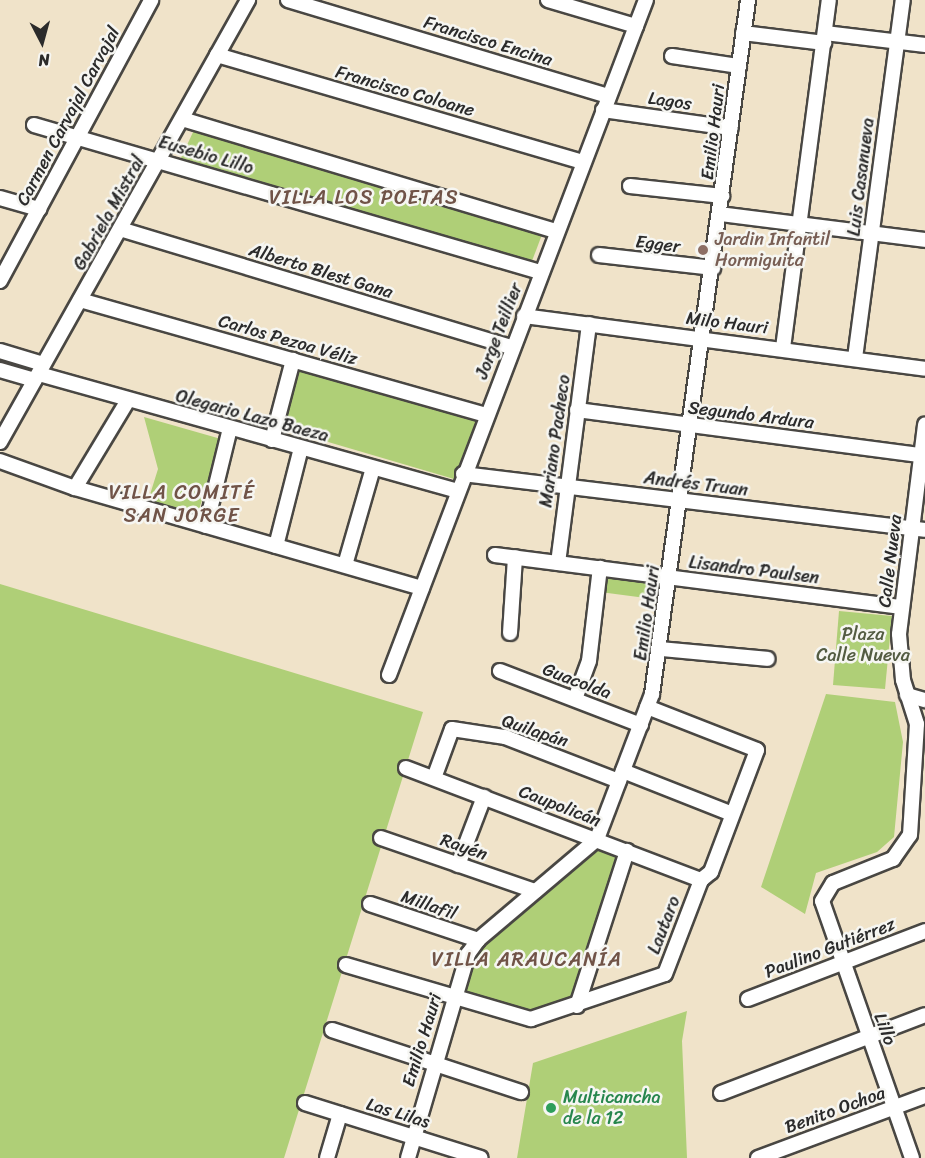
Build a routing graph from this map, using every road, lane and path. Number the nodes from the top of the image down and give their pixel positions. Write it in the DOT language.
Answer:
graph roads {
  1 [pos="151,0"];
  2 [pos="248,0"];
  3 [pos="288,0"];
  4 [pos="548,0"];
  5 [pos="646,0"];
  6 [pos="745,0"];
  7 [pos="830,0"];
  8 [pos="903,0"];
  9 [pos="636,26"];
  10 [pos="743,33"];
  11 [pos="824,38"];
  12 [pos="897,42"];
  13 [pos="925,45"];
  14 [pos="217,55"];
  15 [pos="672,56"];
  16 [pos="739,66"];
  17 [pos="609,96"];
  18 [pos="603,110"];
  19 [pos="182,119"];
  20 [pos="34,125"];
  21 [pos="731,128"];
  22 [pos="78,138"];
  23 [pos="159,160"];
  24 [pos="583,162"];
  25 [pos="630,186"];
  26 [pos="722,196"];
  27 [pos="0,198"];
  28 [pos="39,209"];
  29 [pos="720,214"];
  30 [pos="800,223"];
  31 [pos="120,229"];
  32 [pos="556,231"];
  33 [pos="873,233"];
  34 [pos="925,240"];
  35 [pos="599,255"];
  36 [pos="713,268"];
  37 [pos="540,272"];
  38 [pos="1,278"];
  39 [pos="80,300"];
  40 [pos="524,316"];
  41 [pos="589,324"];
  42 [pos="704,338"];
  43 [pos="512,347"];
  44 [pos="783,348"];
  45 [pos="0,351"];
  46 [pos="855,358"];
  47 [pos="293,360"];
  48 [pos="0,369"];
  49 [pos="925,369"];
  50 [pos="39,373"];
  51 [pos="128,400"];
  52 [pos="577,410"];
  53 [pos="486,414"];
  54 [pos="691,425"];
  55 [pos="925,426"];
  56 [pos="230,428"];
  57 [pos="272,440"];
  58 [pos="0,442"];
  59 [pos="301,448"];
  60 [pos="921,455"];
  61 [pos="0,461"];
  62 [pos="373,468"];
  63 [pos="463,474"];
  64 [pos="567,486"];
  65 [pos="75,488"];
  66 [pos="457,491"];
  67 [pos="681,500"];
  68 [pos="206,525"];
  69 [pos="918,529"];
  70 [pos="276,546"];
  71 [pos="495,555"];
  72 [pos="515,557"];
  73 [pos="558,562"];
  74 [pos="345,565"];
  75 [pos="600,568"];
  76 [pos="669,577"];
  77 [pos="422,588"];
  78 [pos="902,607"];
  79 [pos="510,633"];
  80 [pos="661,649"];
  81 [pos="768,659"];
  82 [pos="500,671"];
  83 [pos="389,675"];
  84 [pos="907,695"];
  85 [pos="575,699"];
  86 [pos="925,700"];
  87 [pos="647,707"];
  88 [pos="641,725"];
  89 [pos="921,725"];
  90 [pos="406,768"];
  91 [pos="920,774"];
  92 [pos="621,776"];
  93 [pos="434,778"];
  94 [pos="484,797"];
  95 [pos="732,814"];
  96 [pos="381,838"];
  97 [pos="597,839"];
  98 [pos="627,851"];
  99 [pos="458,865"];
  100 [pos="701,880"];
  101 [pos="535,891"];
  102 [pos="370,904"];
  103 [pos="824,912"];
  104 [pos="925,931"];
  105 [pos="478,940"];
  106 [pos="842,963"];
  107 [pos="346,965"];
  108 [pos="454,998"];
  109 [pos="748,999"];
  110 [pos="577,1006"];
  111 [pos="925,1015"];
  112 [pos="332,1030"];
  113 [pos="868,1037"];
  114 [pos="433,1064"];
  115 [pos="521,1092"];
  116 [pos="721,1093"];
  117 [pos="925,1096"];
  118 [pos="305,1103"];
  119 [pos="894,1108"];
  120 [pos="340,1114"];
  121 [pos="414,1137"];
  122 [pos="327,1158"];
  123 [pos="408,1158"];
  124 [pos="481,1158"];
  125 [pos="758,1158"];
  126 [pos="912,1158"];
  1 -- 22 [label="street, Carmen Carvajal Carvajal"];
  2 -- 14 [label="street, Gabriela Mistral"];
  3 -- 17 [label="street, Francisco Encina"];
  4 -- 9 [label="street"];
  5 -- 9 [label="street, Jorge Teillier"];
  6 -- 10 [label="street, Emilio Hauri"];
  7 -- 11 [label="street"];
  8 -- 12 [label="street, Luis Casanueva"];
  9 -- 17 [label="street, Jorge Teillier"];
  10 -- 11 [label="street"];
  10 -- 16 [label="street, Emilio Hauri"];
  11 -- 12 [label="street"];
  11 -- 30 [label="street"];
  12 -- 13 [label="street"];
  12 -- 33 [label="street, Luis Casanueva"];
  14 -- 19 [label="street, Gabriela Mistral"];
  14 -- 24 [label="street, Francisco Coloane"];
  15 -- 16 [label="street"];
  16 -- 21 [label="street, Emilio Hauri"];
  17 -- 18 [label="street, Jorge Teillier"];
  18 -- 21 [label="street, Lagos"];
  18 -- 24 [label="street, Jorge Teillier"];
  19 -- 23 [label="street, Gabriela Mistral"];
  19 -- 32 [label="street, Eusebio Lillo"];
  20 -- 22 [label="street, Eusebio Lillo"];
  21 -- 26 [label="street, Emilio Hauri"];
  22 -- 23 [label="street, Eusebio Lillo"];
  22 -- 28 [label="street, Carmen Carvajal Carvajal"];
  23 -- 31 [label="street, Gabriela Mistral"];
  23 -- 37 [label="street, Eusebio Lillo"];
  24 -- 32 [label="street, Jorge Teillier"];
  25 -- 26 [label="street"];
  26 -- 29 [label="street, Emilio Hauri"];
  27 -- 28 [label="street"];
  28 -- 38 [label="street, Carmen Carvajal Carvajal"];
  29 -- 30 [label="street"];
  29 -- 36 [label="street, Emilio Hauri"];
  30 -- 33 [label="street"];
  30 -- 44 [label="street"];
  31 -- 39 [label="street, Gabriela Mistral"];
  31 -- 43 [label="street, Alberto Blest Gana"];
  32 -- 37 [label="street, Jorge Teillier"];
  33 -- 34 [label="street"];
  33 -- 46 [label="street, Luis Casanueva"];
  35 -- 36 [label="street, Egger"];
  36 -- 42 [label="street, Emilio Hauri"];
  37 -- 40 [label="street, Jorge Teillier"];
  39 -- 47 [label="street, Carlos Pezoa Véliz"];
  39 -- 50 [label="street, Gabriela Mistral"];
  40 -- 41 [label="street, Milo Hauri"];
  40 -- 43 [label="street, Jorge Teillier"];
  41 -- 42 [label="street, Milo Hauri"];
  41 -- 52 [label="street, Mariano Pacheco"];
  42 -- 44 [label="street, Milo Hauri"];
  42 -- 54 [label="street, Emilio Hauri"];
  43 -- 53 [label="street, Jorge Teillier"];
  44 -- 46 [label="street, Milo Hauri"];
  45 -- 50 [label="street"];
  46 -- 49 [label="street, Milo Hauri"];
  47 -- 53 [label="street, Carlos Pezoa Véliz"];
  47 -- 57 [label="street"];
  48 -- 50 [label="street"];
  50 -- 51 [label="street, Olegario Lazo Baeza"];
  50 -- 58 [label="street, Gabriela Mistral"];
  51 -- 56 [label="street, Olegario Lazo Baeza"];
  51 -- 65 [label="street"];
  52 -- 54 [label="street, Segundo Ardura"];
  52 -- 64 [label="street, Mariano Pacheco"];
  53 -- 63 [label="street, Jorge Teillier"];
  54 -- 60 [label="street, Segundo Ardura"];
  54 -- 67 [label="street, Emilio Hauri"];
  55 -- 60 [label="street, Calle Nueva"];
  56 -- 57 [label="street, Olegario Lazo Baeza"];
  56 -- 68 [label="street"];
  57 -- 59 [label="street, Olegario Lazo Baeza"];
  59 -- 62 [label="street, Olegario Lazo Baeza"];
  59 -- 70 [label="street"];
  60 -- 69 [label="street, Calle Nueva"];
  61 -- 65 [label="street"];
  62 -- 66 [label="street, Olegario Lazo Baeza"];
  62 -- 74 [label="street"];
  63 -- 64 [label="street, Andrés Truan"];
  63 -- 66 [label="street, Jorge Teillier"];
  64 -- 67 [label="street, Andrés Truan"];
  64 -- 73 [label="street, Mariano Pacheco"];
  65 -- 68 [label="street"];
  66 -- 77 [label="street, Jorge Teillier"];
  67 -- 69 [label="street, Andrés Truan"];
  67 -- 76 [label="street, Emilio Hauri"];
  68 -- 70 [label="street"];
  69 -- 78 [label="street, Calle Nueva"];
  70 -- 74 [label="street"];
  71 -- 72 [label="street, Lisandro Paulsen"];
  72 -- 73 [label="street, Lisandro Paulsen"];
  72 -- 79 [label="street"];
  73 -- 75 [label="street, Lisandro Paulsen"];
  74 -- 77 [label="street"];
  75 -- 76 [label="street, Lisandro Paulsen"];
  75 -- 85 [label="street"];
  76 -- 78 [label="street, Lisandro Paulsen"];
  76 -- 80 [label="street, Emilio Hauri"];
  77 -- 83 [label="street, Jorge Teillier"];
  78 -- 84 [label="street, Calle Nueva"];
  80 -- 81 [label="street"];
  80 -- 87 [label="street, Emilio Hauri"];
  82 -- 85 [label="street, Guacolda"];
  84 -- 86 [label="street"];
  84 -- 89 [label="street, Calle Nueva"];
  85 -- 88 [label="street, Guacolda"];
  87 -- 88 [label="street, Emilio Hauri"];
  87 -- 95 [label="street, Lautaro"];
  88 -- 92 [label="street, Emilio Hauri"];
  89 -- 91 [label="street, Calle Nueva"];
  90 -- 93 [label="street, Caupolicán"];
  91 -- 103 [label="street, Calle Nueva"];
  92 -- 93 [label="street, Quilapán"];
  92 -- 95 [label="street, Quilapán"];
  92 -- 97 [label="street, Emilio Hauri"];
  93 -- 94 [label="street, Caupolicán"];
  94 -- 97 [label="street, Caupolicán"];
  94 -- 99 [label="street"];
  95 -- 100 [label="street, Lautaro"];
  96 -- 99 [label="street, Rayén"];
  97 -- 98 [label="street, Caupolicán"];
  97 -- 101 [label="street, Emilio Hauri"];
  98 -- 100 [label="street, Caupolicán"];
  98 -- 110 [label="street"];
  99 -- 101 [label="street, Rayén"];
  100 -- 110 [label="street, Lautaro"];
  101 -- 105 [label="street, Emilio Hauri"];
  102 -- 105 [label="street, Millafil"];
  103 -- 106 [label="street, Lillo"];
  104 -- 106 [label="street, Paulino Gutiérrez"];
  105 -- 108 [label="street, Emilio Hauri"];
  106 -- 109 [label="street, Paulino Gutiérrez"];
  106 -- 113 [label="street, Lillo"];
  107 -- 108 [label="street, Lautaro"];
  108 -- 110 [label="street, Lautaro"];
  108 -- 114 [label="street, Emilio Hauri"];
  111 -- 113 [label="street"];
  112 -- 114 [label="street"];
  113 -- 116 [label="street"];
  113 -- 119 [label="street, Lillo"];
  114 -- 115 [label="street"];
  114 -- 121 [label="street, Emilio Hauri"];
  117 -- 119 [label="street, Benito Ochoa"];
  118 -- 120 [label="street, Las Lilas"];
  119 -- 125 [label="street, Benito Ochoa"];
  119 -- 126 [label="street, Lillo"];
  120 -- 121 [label="street, Las Lilas"];
  120 -- 122 [label="street"];
  121 -- 123 [label="street, Emilio Hauri"];
  121 -- 124 [label="street, Las Lilas"];
}
